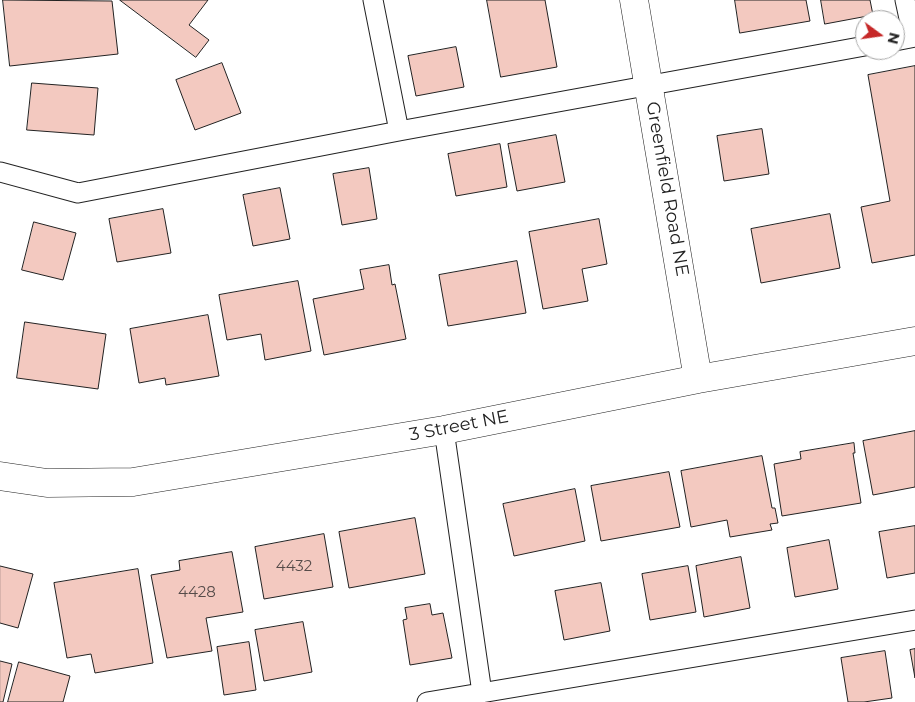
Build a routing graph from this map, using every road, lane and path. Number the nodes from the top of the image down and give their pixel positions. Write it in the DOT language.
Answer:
graph roads {
  1 [pos="373,0"];
  2 [pos="634,0"];
  3 [pos="905,0"];
  4 [pos="908,38"];
  5 [pos="855,48"];
  6 [pos="649,85"];
  7 [pos="399,131"];
  8 [pos="0,172"];
  9 [pos="915,341"];
  10 [pos="698,379"];
  11 [pos="444,430"];
  12 [pos="0,476"];
  13 [pos="915,620"];
  14 [pos="482,692"];
  15 [pos="427,702"];
  1 -- 7 [label="lane"];
  2 -- 6 [label="street, Greenfield Road NE"];
  3 -- 4 [label="lane"];
  5 -- 6 [label="lane"];
  6 -- 7 [label="lane"];
  6 -- 10 [label="street, Greenfield Road NE"];
  7 -- 8 [label="lane"];
  9 -- 10 [label="street, 3 Street NE"];
  10 -- 11 [label="street, 3 Street NE"];
  11 -- 12 [label="street, 3 Street NE"];
  11 -- 14 [label="lane"];
  13 -- 14 [label="lane"];
  14 -- 15 [label="lane"];
}
